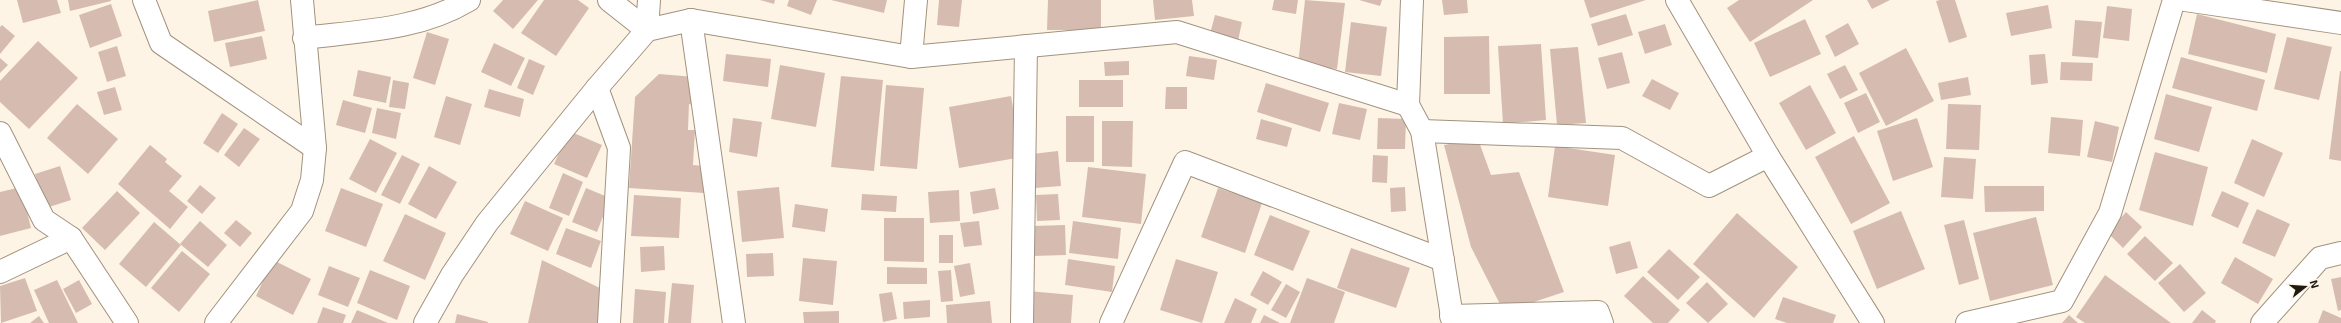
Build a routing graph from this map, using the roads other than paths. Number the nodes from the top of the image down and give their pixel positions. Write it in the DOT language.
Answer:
graph roads {
  1 [pos="144,0"];
  2 [pos="302,0"];
  3 [pos="469,0"];
  4 [pos="609,0"];
  5 [pos="650,0"];
  6 [pos="916,0"];
  7 [pos="1412,0"];
  8 [pos="1677,0"];
  9 [pos="2174,0"];
  10 [pos="2185,0"];
  11 [pos="691,20"];
  12 [pos="2341,23"];
  13 [pos="647,30"];
  14 [pos="304,38"];
  15 [pos="1026,46"];
  16 [pos="911,57"];
  17 [pos="596,88"];
  18 [pos="1408,105"];
  19 [pos="1422,131"];
  20 [pos="0,133"];
  21 [pos="315,148"];
  22 [pos="1768,156"];
  23 [pos="71,238"];
  24 [pos="2341,253"];
  25 [pos="1443,260"];
  26 [pos="0,272"];
  27 [pos="1600,318"];
  28 [pos="1452,319"];
  29 [pos="127,323"];
  30 [pos="216,323"];
  31 [pos="425,323"];
  32 [pos="609,323"];
  33 [pos="734,323"];
  34 [pos="1022,323"];
  35 [pos="1111,323"];
  36 [pos="1619,323"];
  37 [pos="1873,323"];
  38 [pos="1967,323"];
  39 [pos="2262,323"];
  1 -- 21 [label="street"];
  2 -- 14 [label="street"];
  3 -- 14 [label="street"];
  4 -- 13 [label="street"];
  5 -- 13 [label="street"];
  6 -- 16 [label="street"];
  7 -- 18 [label="street"];
  8 -- 22 [label="street"];
  9 -- 38 [label="street"];
  10 -- 12 [label="street"];
  11 -- 13 [label="street"];
  11 -- 16 [label="street"];
  11 -- 33 [label="street"];
  13 -- 17 [label="street"];
  14 -- 21 [label="street"];
  15 -- 16 [label="street"];
  15 -- 18 [label="street"];
  15 -- 34 [label="street"];
  17 -- 31 [label="street"];
  17 -- 32 [label="street"];
  18 -- 19 [label="street"];
  19 -- 22 [label="street"];
  19 -- 25 [label="street"];
  20 -- 23 [label="street"];
  21 -- 30 [label="street"];
  22 -- 37 [label="street"];
  23 -- 26 [label="street"];
  23 -- 29 [label="street"];
  24 -- 39 [label="street"];
  25 -- 28 [label="street"];
  25 -- 35 [label="street"];
  27 -- 28 [label="street"];
  27 -- 36 [label="street"];
}
